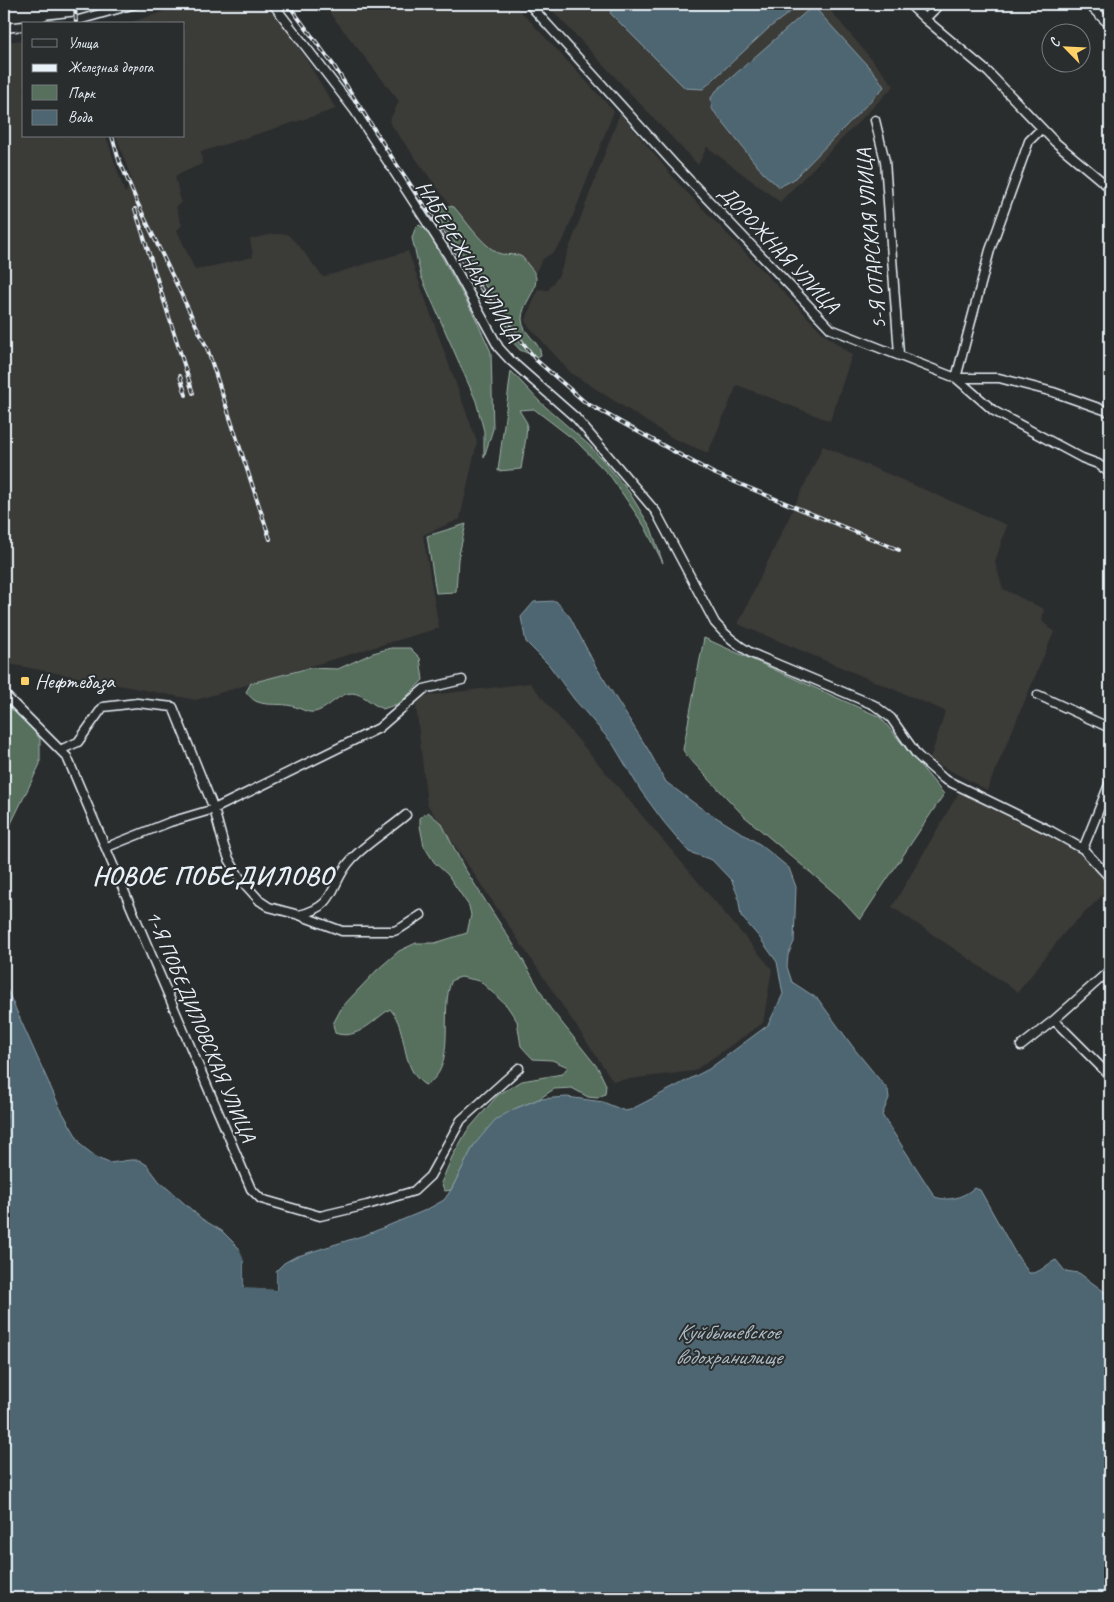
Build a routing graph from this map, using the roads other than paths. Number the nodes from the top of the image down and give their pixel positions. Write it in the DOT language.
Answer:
graph roads {
  1 [pos="135,4"];
  2 [pos="273,4"];
  3 [pos="529,4"];
  4 [pos="910,4"];
  5 [pos="940,4"];
  6 [pos="1088,4"];
  7 [pos="925,19"];
  8 [pos="66,22"];
  9 [pos="1110,25"];
  10 [pos="22,26"];
  11 [pos="4,28"];
  12 [pos="875,120"];
  13 [pos="1041,129"];
  14 [pos="1110,188"];
  15 [pos="899,354"];
  16 [pos="956,378"];
  17 [pos="1110,412"];
  18 [pos="1110,473"];
  19 [pos="462,680"];
  20 [pos="4,694"];
  21 [pos="1038,695"];
  22 [pos="1110,728"];
  23 [pos="60,750"];
  24 [pos="1110,782"];
  25 [pos="214,809"];
  26 [pos="406,815"];
  27 [pos="107,847"];
  28 [pos="1083,849"];
  29 [pos="1110,878"];
  30 [pos="299,915"];
  31 [pos="421,915"];
  32 [pos="1110,970"];
  33 [pos="1054,1020"];
  34 [pos="1021,1046"];
  35 [pos="519,1068"];
  36 [pos="1110,1076"];
  1 -- 8 [label="street"];
  2 -- 28 [label="street, НАБЕРЕЖНАЯ УЛИЦА"];
  3 -- 15 [label="street, ДОРОЖНАЯ УЛИЦА"];
  4 -- 7 [label="street"];
  5 -- 7 [label="street"];
  6 -- 9 [label="street"];
  7 -- 13 [label="street"];
  10 -- 11 [label="street"];
  12 -- 15 [label="street, 5-Я ОТАРСКАЯ УЛИЦА"];
  13 -- 14 [label="street"];
  13 -- 16 [label="street"];
  15 -- 16 [label="street, ДОРОЖНАЯ УЛИЦА"];
  16 -- 17 [label="street"];
  16 -- 18 [label="street, ДОРОЖНАЯ УЛИЦА"];
  19 -- 25 [label="street"];
  20 -- 23 [label="street, 1-Я ПОБЕДИЛОВСКАЯ УЛИЦА"];
  21 -- 22 [label="street"];
  23 -- 25 [label="street"];
  23 -- 27 [label="street, 1-Я ПОБЕДИЛОВСКАЯ УЛИЦА"];
  24 -- 28 [label="street"];
  25 -- 27 [label="street"];
  25 -- 30 [label="street"];
  26 -- 30 [label="street"];
  27 -- 35 [label="street, 1-Я ПОБЕДИЛОВСКАЯ УЛИЦА"];
  28 -- 29 [label="street, НАБЕРЕЖНАЯ УЛИЦА"];
  30 -- 31 [label="street"];
  32 -- 33 [label="street"];
  33 -- 34 [label="street"];
  33 -- 36 [label="street"];
}
